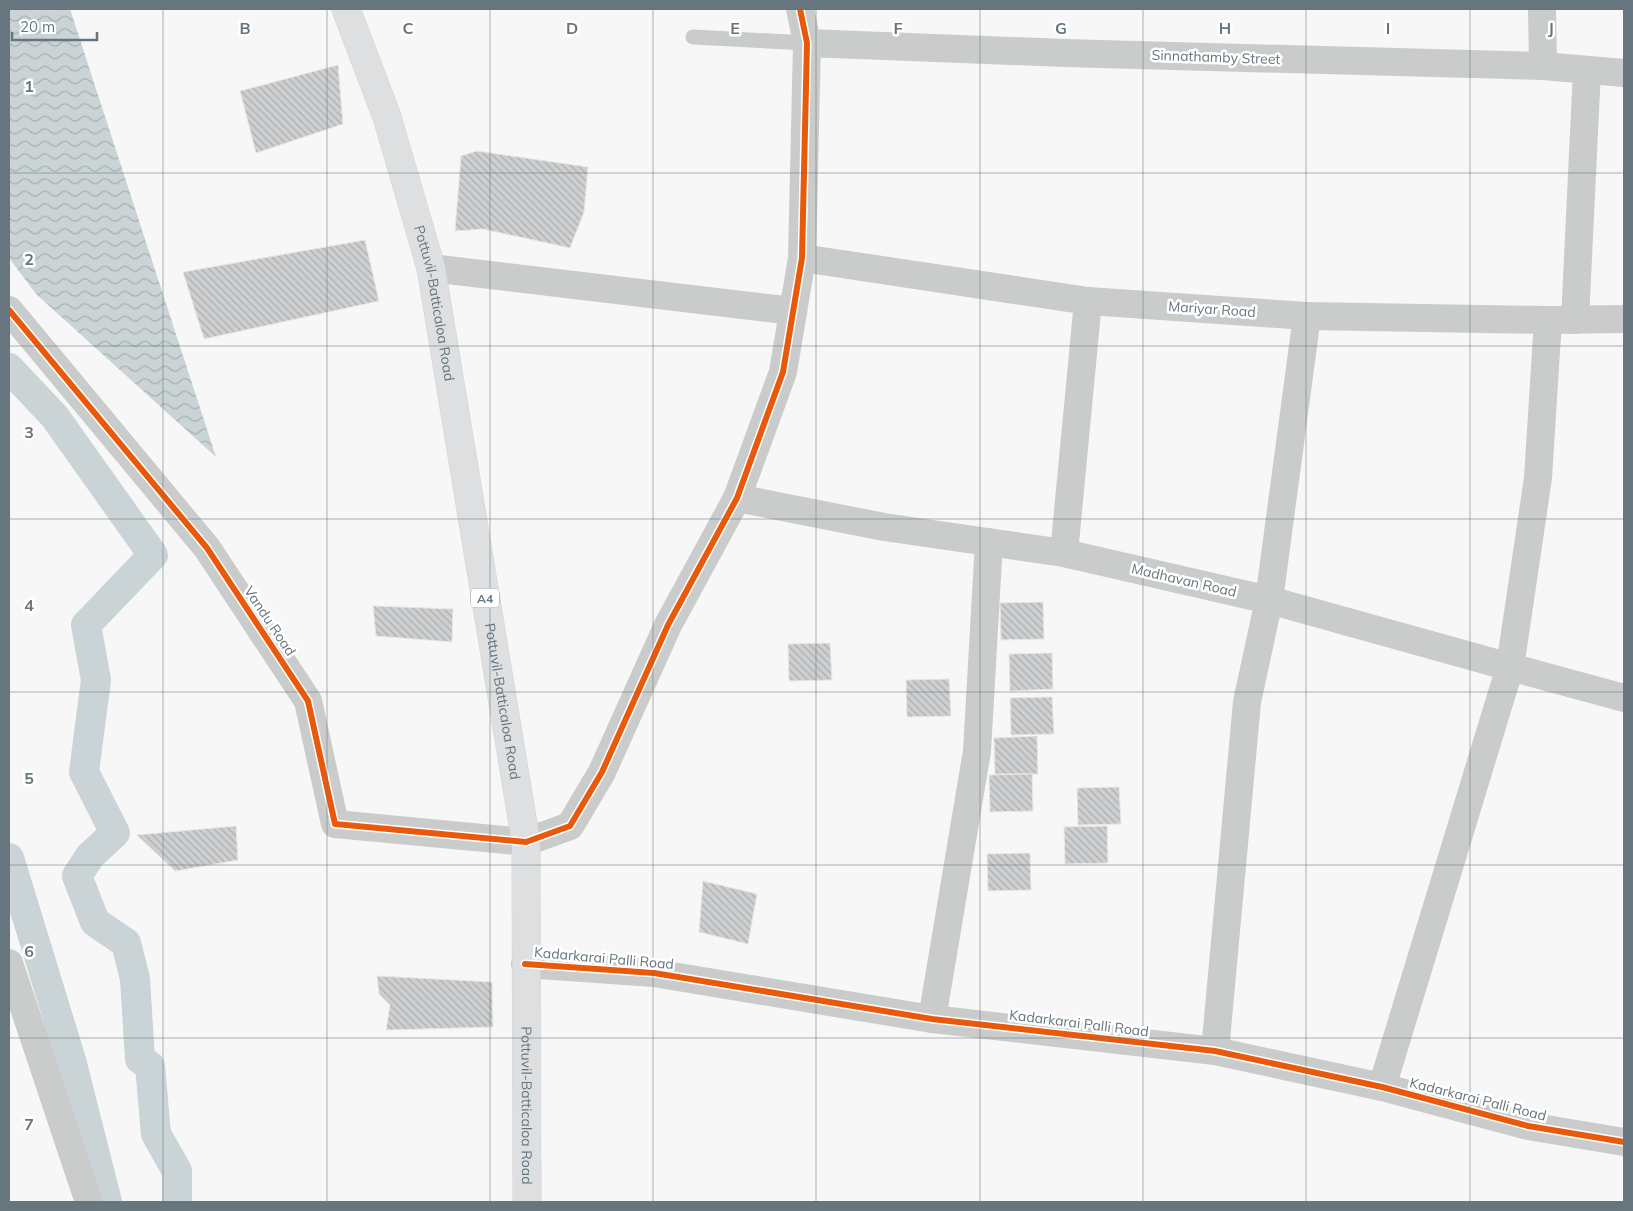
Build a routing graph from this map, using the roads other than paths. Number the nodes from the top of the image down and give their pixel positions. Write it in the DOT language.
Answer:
graph roads {
  1 [pos="346,9"];
  2 [pos="800,9"];
  3 [pos="1542,9"];
  4 [pos="693,37"];
  5 [pos="807,43"];
  6 [pos="1544,66"];
  7 [pos="1587,70"];
  8 [pos="1624,73"];
  9 [pos="802,258"];
  10 [pos="431,268"];
  11 [pos="1088,301"];
  12 [pos="9,310"];
  13 [pos="793,312"];
  14 [pos="1307,316"];
  15 [pos="1624,319"];
  16 [pos="1548,320"];
  17 [pos="1575,320"];
  18 [pos="737,498"];
  19 [pos="989,542"];
  20 [pos="1064,553"];
  21 [pos="1269,600"];
  22 [pos="1510,667"];
  23 [pos="1624,698"];
  24 [pos="526,842"];
  25 [pos="9,963"];
  26 [pos="525,964"];
  27 [pos="932,1019"];
  28 [pos="1215,1051"];
  29 [pos="1382,1087"];
  30 [pos="1624,1142"];
  31 [pos="90,1202"];
  32 [pos="527,1202"];
  1 -- 10 [label="highway, Pottuvil-Batticaloa Road / A4"];
  2 -- 5 [label="street"];
  3 -- 6 [label="street"];
  4 -- 5 [label="lane"];
  5 -- 6 [label="street, Sinnathamby Street"];
  5 -- 9 [label="street"];
  6 -- 7 [label="street, Sinnathamby Street"];
  7 -- 8 [label="street, Sinnathamby Street"];
  7 -- 17 [label="street"];
  9 -- 11 [label="street, Mariyar Road"];
  9 -- 13 [label="street"];
  10 -- 13 [label="street"];
  10 -- 24 [label="highway, Pottuvil-Batticaloa Road / A4"];
  11 -- 14 [label="street, Mariyar Road"];
  11 -- 20 [label="street"];
  12 -- 24 [label="street, Vandu Road"];
  13 -- 18 [label="street"];
  14 -- 16 [label="street, Mariyar Road"];
  14 -- 21 [label="street"];
  15 -- 17 [label="street, Mariyar Road"];
  16 -- 17 [label="street, Mariyar Road"];
  16 -- 22 [label="street"];
  18 -- 19 [label="street, Madhavan Road"];
  18 -- 24 [label="street"];
  19 -- 20 [label="street, Madhavan Road"];
  19 -- 27 [label="street"];
  20 -- 21 [label="street, Madhavan Road"];
  21 -- 22 [label="street, Madhavan Road"];
  21 -- 28 [label="street"];
  22 -- 23 [label="street, Madhavan Road"];
  22 -- 29 [label="street"];
  24 -- 26 [label="highway, Pottuvil-Batticaloa Road / A4"];
  25 -- 31 [label="street"];
  26 -- 27 [label="street, Kadarkarai Palli Road"];
  26 -- 32 [label="highway, Pottuvil-Batticaloa Road / A4"];
  27 -- 28 [label="street, Kadarkarai Palli Road"];
  28 -- 29 [label="street, Kadarkarai Palli Road"];
  29 -- 30 [label="street, Kadarkarai Palli Road"];
}
